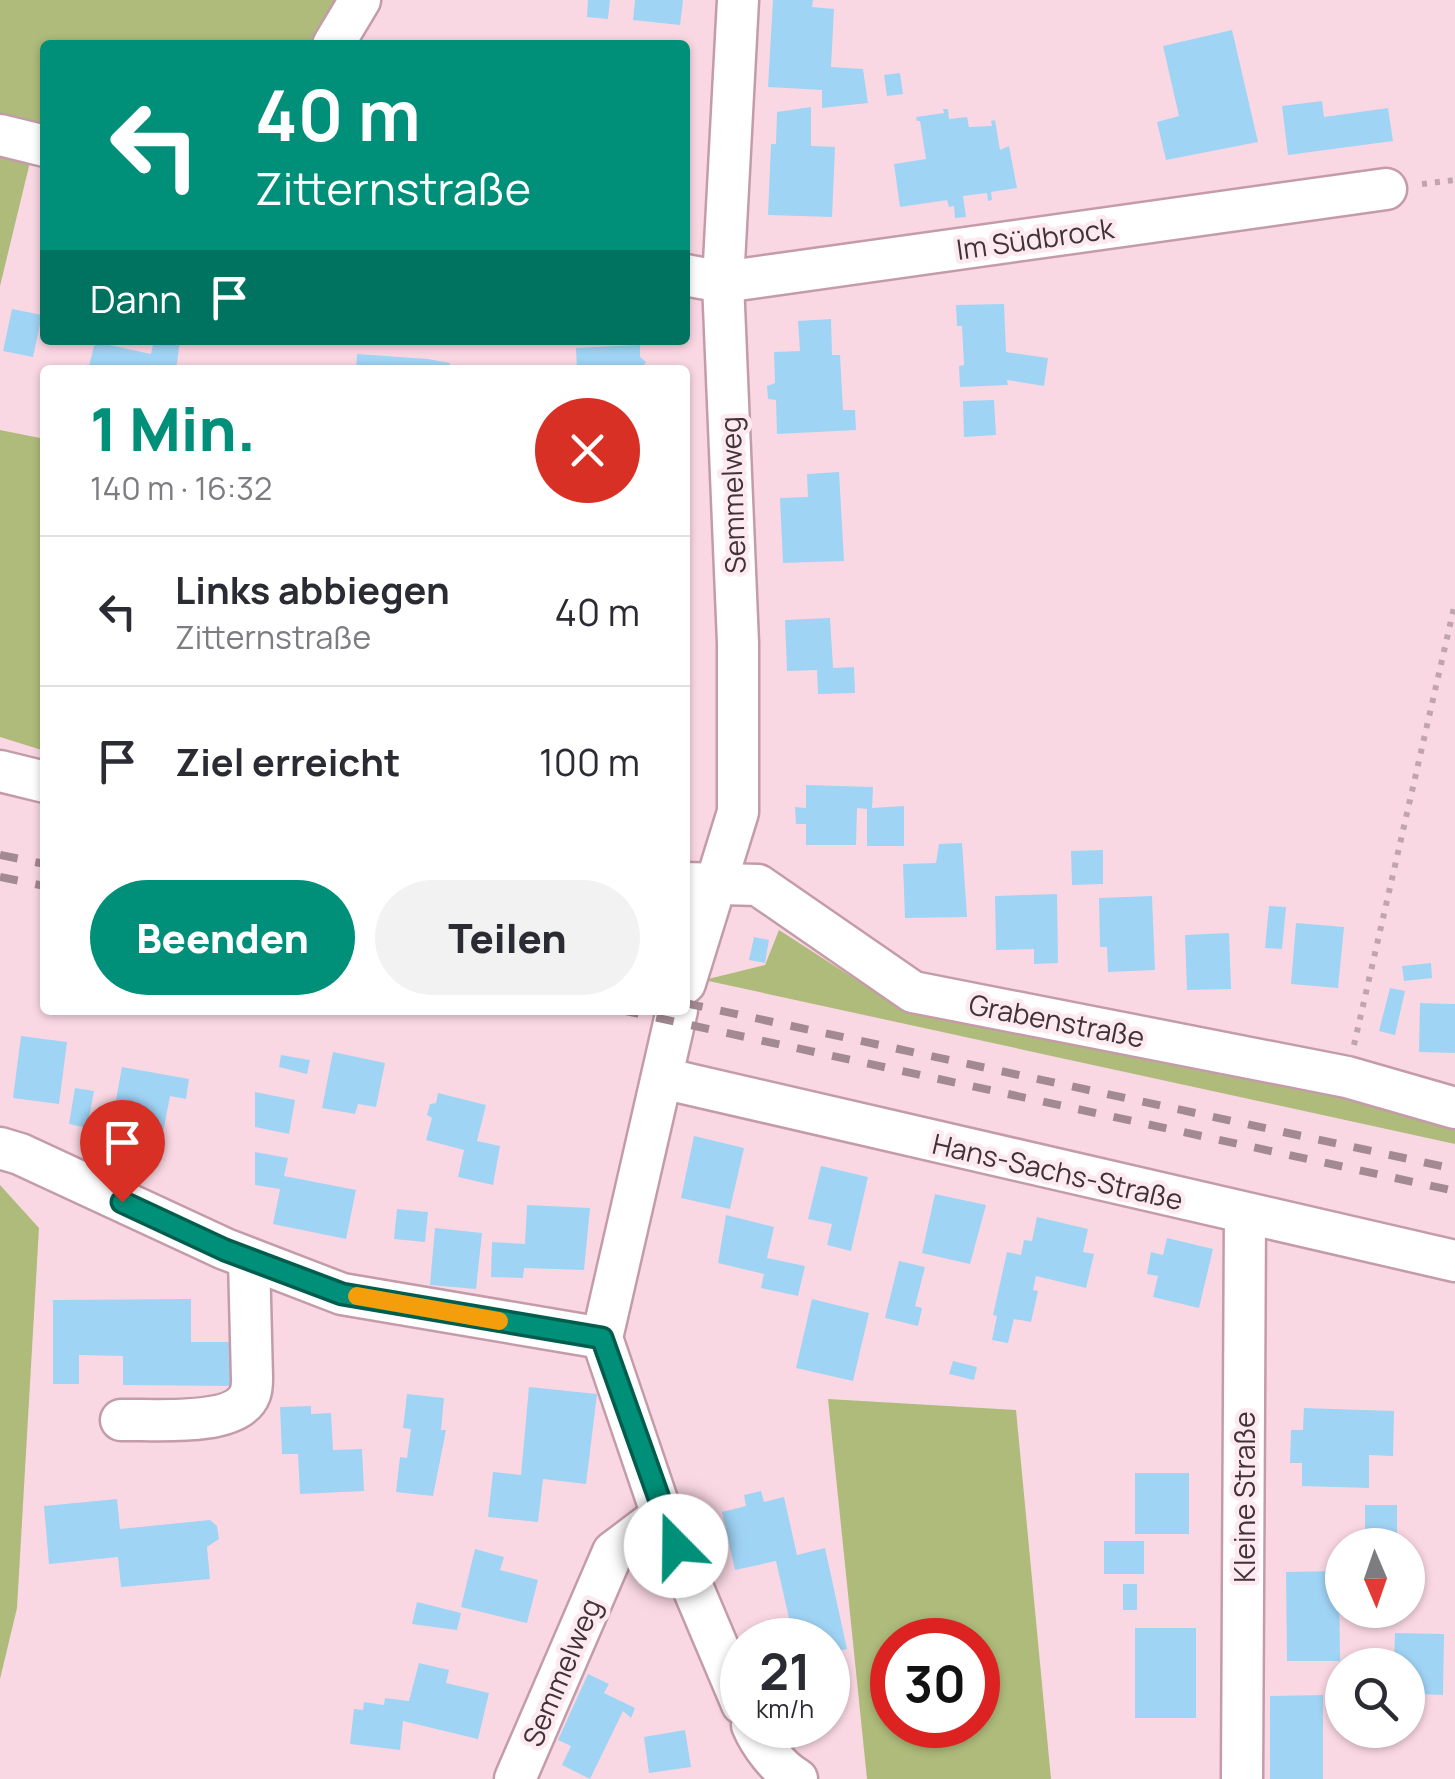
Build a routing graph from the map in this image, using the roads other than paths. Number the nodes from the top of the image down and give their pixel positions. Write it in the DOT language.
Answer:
graph roads {
  1 [pos="360,0"];
  2 [pos="738,0"];
  3 [pos="336,40"];
  4 [pos="0,136"];
  5 [pos="40,145"];
  6 [pos="1386,189"];
  7 [pos="704,278"];
  8 [pos="0,771"];
  9 [pos="40,781"];
  10 [pos="700,882"];
  11 [pos="690,949"];
  12 [pos="677,1015"];
  13 [pos="662,1078"];
  14 [pos="1455,1108"];
  15 [pos="0,1148"];
  16 [pos="1245,1215"];
  17 [pos="249,1258"];
  18 [pos="1455,1261"];
  19 [pos="602,1338"];
  20 [pos="121,1420"];
  21 [pos="662,1515"];
  22 [pos="720,1652"];
  23 [pos="766,1748"];
  24 [pos="516,1779"];
  25 [pos="797,1779"];
  26 [pos="1242,1779"];
  1 -- 3 [label="street"];
  2 -- 7 [label="street, Semmelweg"];
  4 -- 5 [label="street"];
  6 -- 7 [label="street, Im Südbrock"];
  7 -- 10 [label="street, Semmelweg"];
  8 -- 9 [label="street"];
  10 -- 11 [label="street, Semmelweg"];
  10 -- 14 [label="street, Grabenstraße"];
  12 -- 13 [label="street"];
  13 -- 16 [label="street, Hans-Sachs-Straße"];
  13 -- 19 [label="street"];
  15 -- 17 [label="street"];
  16 -- 18 [label="street, Hans-Sachs-Straße"];
  16 -- 26 [label="street, Kleine Straße"];
  17 -- 19 [label="street"];
  17 -- 20 [label="street"];
  19 -- 21 [label="street"];
  21 -- 22 [label="street"];
  21 -- 24 [label="street, Semmelweg"];
  23 -- 25 [label="street"];
}
